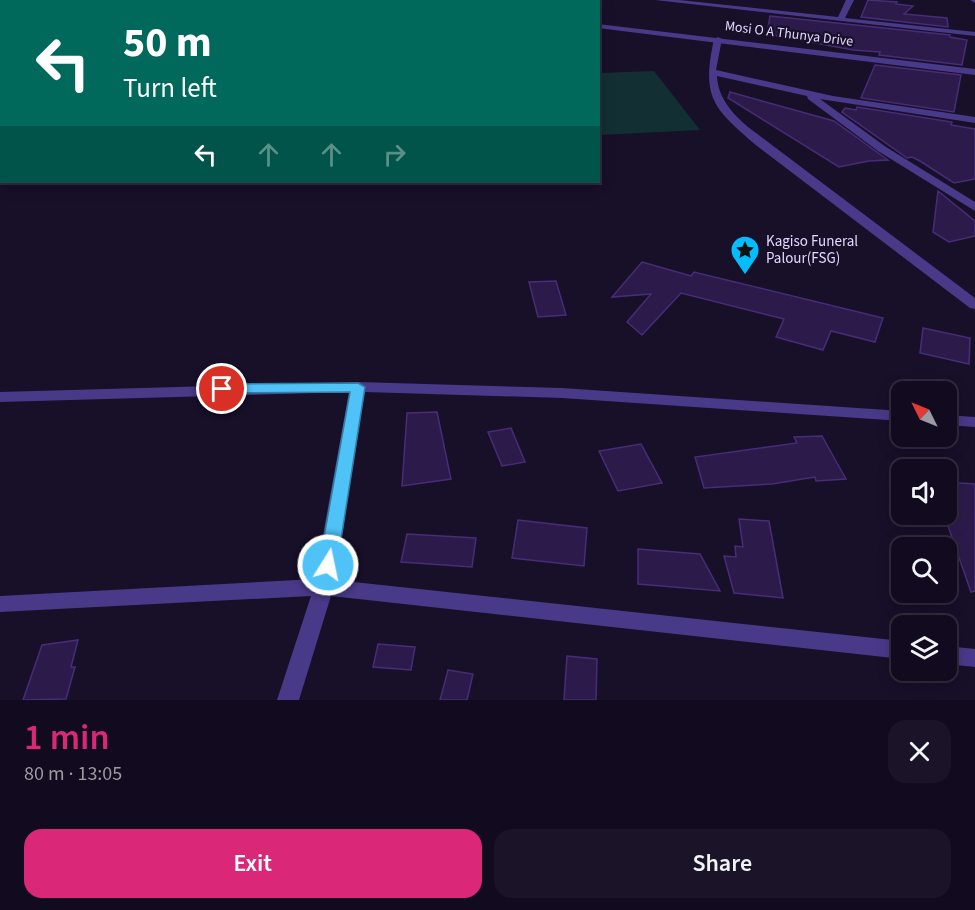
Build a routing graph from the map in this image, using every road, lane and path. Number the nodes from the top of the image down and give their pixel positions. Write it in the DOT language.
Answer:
graph roads {
  1 [pos="659,0"];
  2 [pos="850,0"];
  3 [pos="841,19"];
  4 [pos="600,26"];
  5 [pos="975,34"];
  6 [pos="718,39"];
  7 [pos="712,72"];
  8 [pos="975,72"];
  9 [pos="806,93"];
  10 [pos="975,120"];
  11 [pos="951,192"];
  12 [pos="975,195"];
  13 [pos="975,207"];
  14 [pos="975,305"];
  15 [pos="358,387"];
  16 [pos="0,397"];
  17 [pos="891,415"];
  18 [pos="957,421"];
  19 [pos="975,422"];
  20 [pos="324,587"];
  21 [pos="0,604"];
  22 [pos="891,649"];
  23 [pos="957,656"];
  24 [pos="975,658"];
  25 [pos="288,700"];
  1 -- 3 [label="street"];
  2 -- 3 [label="street"];
  3 -- 5 [label="street"];
  4 -- 6 [label="street, Mosi O A Thunya Drive"];
  6 -- 7 [label="street"];
  6 -- 8 [label="street, Mosi O A Thunya Drive"];
  7 -- 9 [label="street"];
  7 -- 14 [label="street"];
  9 -- 10 [label="street"];
  9 -- 11 [label="street"];
  11 -- 12 [label="street"];
  11 -- 13 [label="street"];
  15 -- 16 [label="street"];
  15 -- 17 [label="street"];
  15 -- 20 [label="street"];
  18 -- 19 [label="street"];
  20 -- 21 [label="street"];
  20 -- 22 [label="street"];
  20 -- 25 [label="street"];
  23 -- 24 [label="street"];
}
